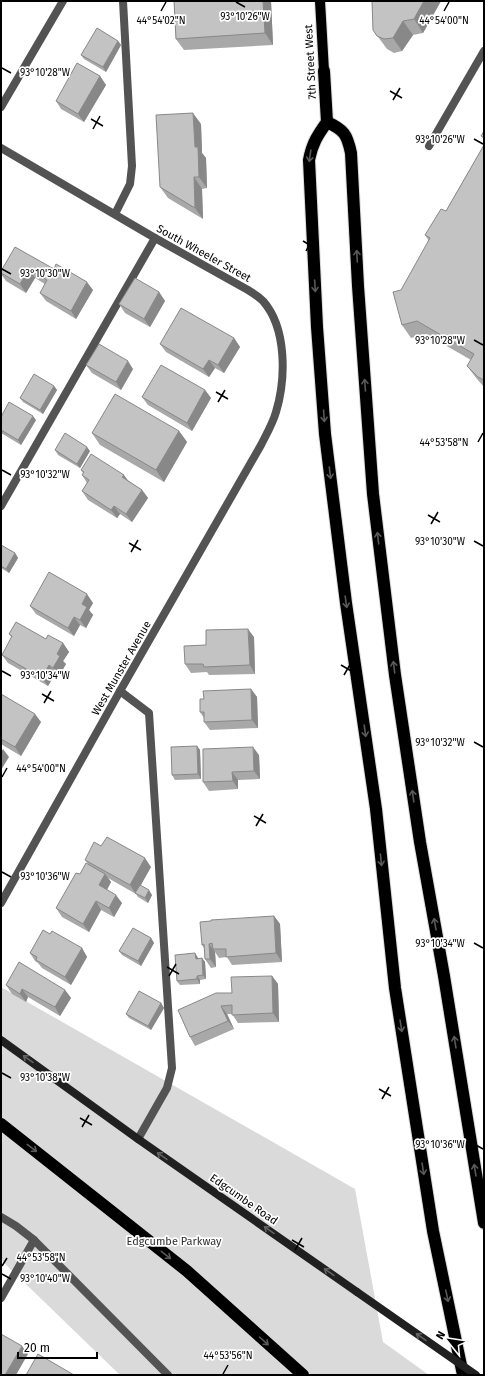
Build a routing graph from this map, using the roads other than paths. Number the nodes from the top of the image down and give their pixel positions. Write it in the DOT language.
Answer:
graph roads {
  1 [pos="63,1"];
  2 [pos="123,1"];
  3 [pos="320,1"];
  4 [pos="484,51"];
  5 [pos="324,71"];
  6 [pos="1,108"];
  7 [pos="327,122"];
  8 [pos="429,146"];
  9 [pos="1,148"];
  10 [pos="115,214"];
  11 [pos="155,238"];
  12 [pos="261,445"];
  13 [pos="1,506"];
  14 [pos="120,691"];
  15 [pos="1,903"];
  16 [pos="1,1040"];
  17 [pos="1,1124"];
  18 [pos="138,1139"];
  19 [pos="1,1217"];
  20 [pos="484,1223"];
  21 [pos="34,1240"];
  22 [pos="1,1298"];
  23 [pos="168,1375"];
  24 [pos="303,1375"];
  25 [pos="463,1375"];
  26 [pos="476,1375"];
  1 -- 6 [label="street"];
  2 -- 10 [label="street"];
  3 -- 5 [label="main road, 7th Street West"];
  4 -- 8 [label="street"];
  5 -- 7 [label="highway, 7th Street West"];
  20 -- 7 [label="highway, one-way"];
  7 -- 25 [label="highway, one-way"];
  9 -- 10 [label="street, South Wheeler Street"];
  10 -- 11 [label="street, South Wheeler Street"];
  11 -- 12 [label="street, South Wheeler Street"];
  11 -- 13 [label="street"];
  12 -- 14 [label="street, West Munster Avenue"];
  14 -- 15 [label="street, West Munster Avenue"];
  14 -- 18 [label="street"];
  18 -- 16 [label="main road, Edgcumbe Road, one-way"];
  17 -- 24 [label="highway, one-way"];
  26 -- 18 [label="main road, Edgcumbe Road, one-way, bridge"];
  19 -- 21 [label="street"];
  21 -- 22 [label="street"];
  21 -- 23 [label="street"];
}
